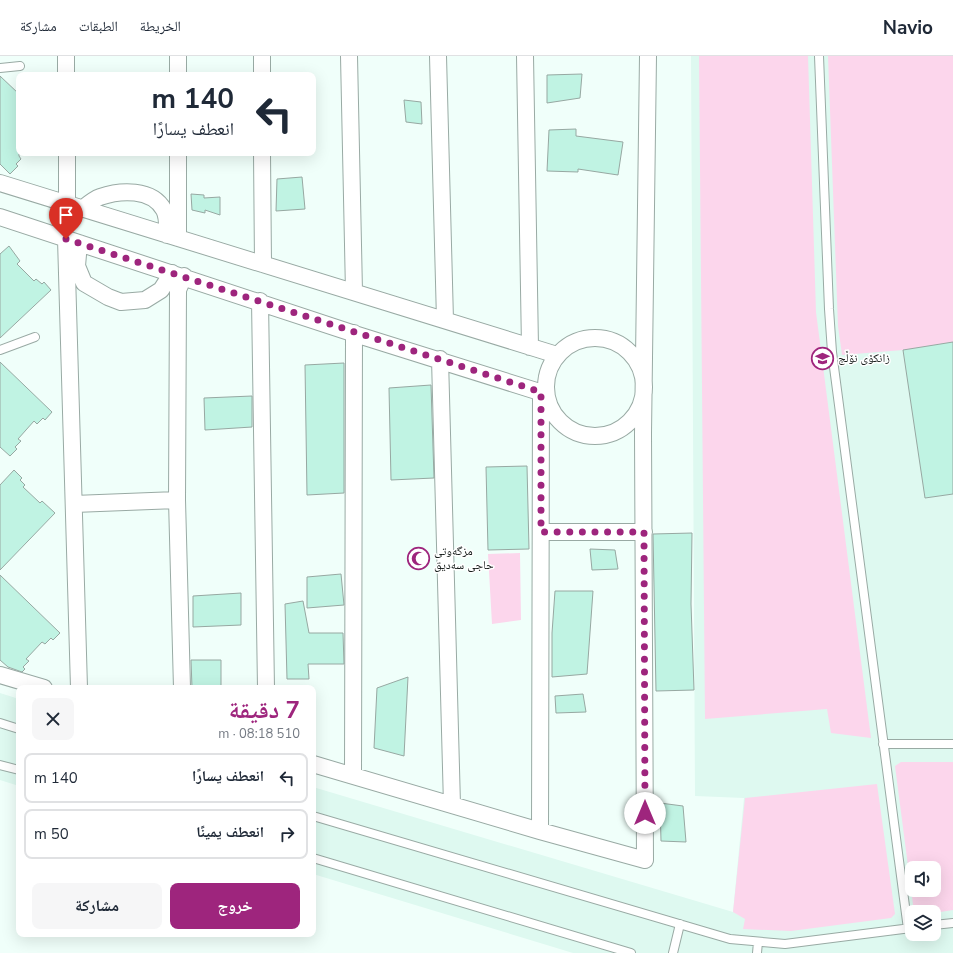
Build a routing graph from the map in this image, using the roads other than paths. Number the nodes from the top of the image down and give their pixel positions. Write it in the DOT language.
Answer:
graph roads {
  1 [pos="66,56"];
  2 [pos="178,56"];
  3 [pos="262,56"];
  4 [pos="349,56"];
  5 [pos="438,56"];
  6 [pos="525,56"];
  7 [pos="648,56"];
  8 [pos="819,56"];
  9 [pos="20,66"];
  10 [pos="0,68"];
  11 [pos="66,72"];
  12 [pos="178,72"];
  13 [pos="262,72"];
  14 [pos="67,156"];
  15 [pos="178,156"];
  16 [pos="262,156"];
  17 [pos="0,183"];
  18 [pos="75,207"];
  19 [pos="0,217"];
  20 [pos="173,236"];
  21 [pos="72,241"];
  22 [pos="263,264"];
  23 [pos="178,274"];
  24 [pos="354,292"];
  25 [pos="260,301"];
  26 [pos="445,320"];
  27 [pos="354,334"];
  28 [pos="35,337"];
  29 [pos="530,347"];
  30 [pos="0,350"];
  31 [pos="557,355"];
  32 [pos="440,359"];
  33 [pos="543,393"];
  34 [pos="644,393"];
  35 [pos="177,500"];
  36 [pos="74,504"];
  37 [pos="541,532"];
  38 [pos="644,532"];
  39 [pos="0,675"];
  40 [pos="34,685"];
  41 [pos="79,685"];
  42 [pos="182,685"];
  43 [pos="266,685"];
  44 [pos="0,723"];
  45 [pos="16,728"];
  46 [pos="883,744"];
  47 [pos="953,744"];
  48 [pos="0,765"];
  49 [pos="316,765"];
  50 [pos="16,769"];
  51 [pos="353,775"];
  52 [pos="452,805"];
  53 [pos="316,817"];
  54 [pos="540,831"];
  55 [pos="316,859"];
  56 [pos="907,905"];
  57 [pos="953,923"];
  58 [pos="680,924"];
  59 [pos="941,924"];
  60 [pos="905,929"];
  61 [pos="758,942"];
  62 [pos="631,953"];
  63 [pos="673,953"];
  64 [pos="757,953"];
  1 -- 11 [label="street"];
  2 -- 12 [label="street"];
  3 -- 13 [label="street"];
  4 -- 24 [label="street"];
  5 -- 26 [label="street"];
  6 -- 29 [label="street"];
  7 -- 34 [label="street"];
  8 -- 46 [label="lane"];
  9 -- 10 [label="lane"];
  14 -- 18 [label="street"];
  15 -- 20 [label="street"];
  16 -- 22 [label="street"];
  17 -- 18 [label="street"];
  18 -- 20 [label="street"];
  18 -- 20 [label="street"];
  19 -- 21 [label="street"];
  20 -- 22 [label="street"];
  21 -- 23 [label="street"];
  21 -- 23 [label="street"];
  21 -- 36 [label="street"];
  22 -- 24 [label="street"];
  23 -- 25 [label="street"];
  23 -- 35 [label="street"];
  24 -- 26 [label="street"];
  25 -- 27 [label="street"];
  25 -- 43 [label="street"];
  26 -- 29 [label="street"];
  27 -- 32 [label="street"];
  27 -- 51 [label="street"];
  28 -- 30 [label="lane"];
  29 -- 31 [label="street"];
  31 -- 33 [label="street"];
  31 -- 34 [label="street"];
  32 -- 33 [label="street"];
  32 -- 52 [label="street"];
  33 -- 34 [label="street"];
  33 -- 37 [label="street"];
  34 -- 38 [label="street"];
  35 -- 36 [label="street"];
  35 -- 42 [label="street"];
  36 -- 41 [label="street"];
  37 -- 38 [label="street"];
  37 -- 54 [label="street"];
  38 -- 54 [label="street"];
  39 -- 40 [label="street"];
  44 -- 45 [label="lane"];
  46 -- 47 [label="lane"];
  46 -- 56 [label="lane"];
  48 -- 50 [label="lane"];
  49 -- 51 [label="street"];
  51 -- 52 [label="street"];
  52 -- 54 [label="street"];
  53 -- 58 [label="lane"];
  55 -- 62 [label="lane"];
  57 -- 59 [label="lane"];
  58 -- 61 [label="lane"];
  58 -- 63 [label="lane"];
  60 -- 61 [label="lane"];
  61 -- 64 [label="lane"];
}
